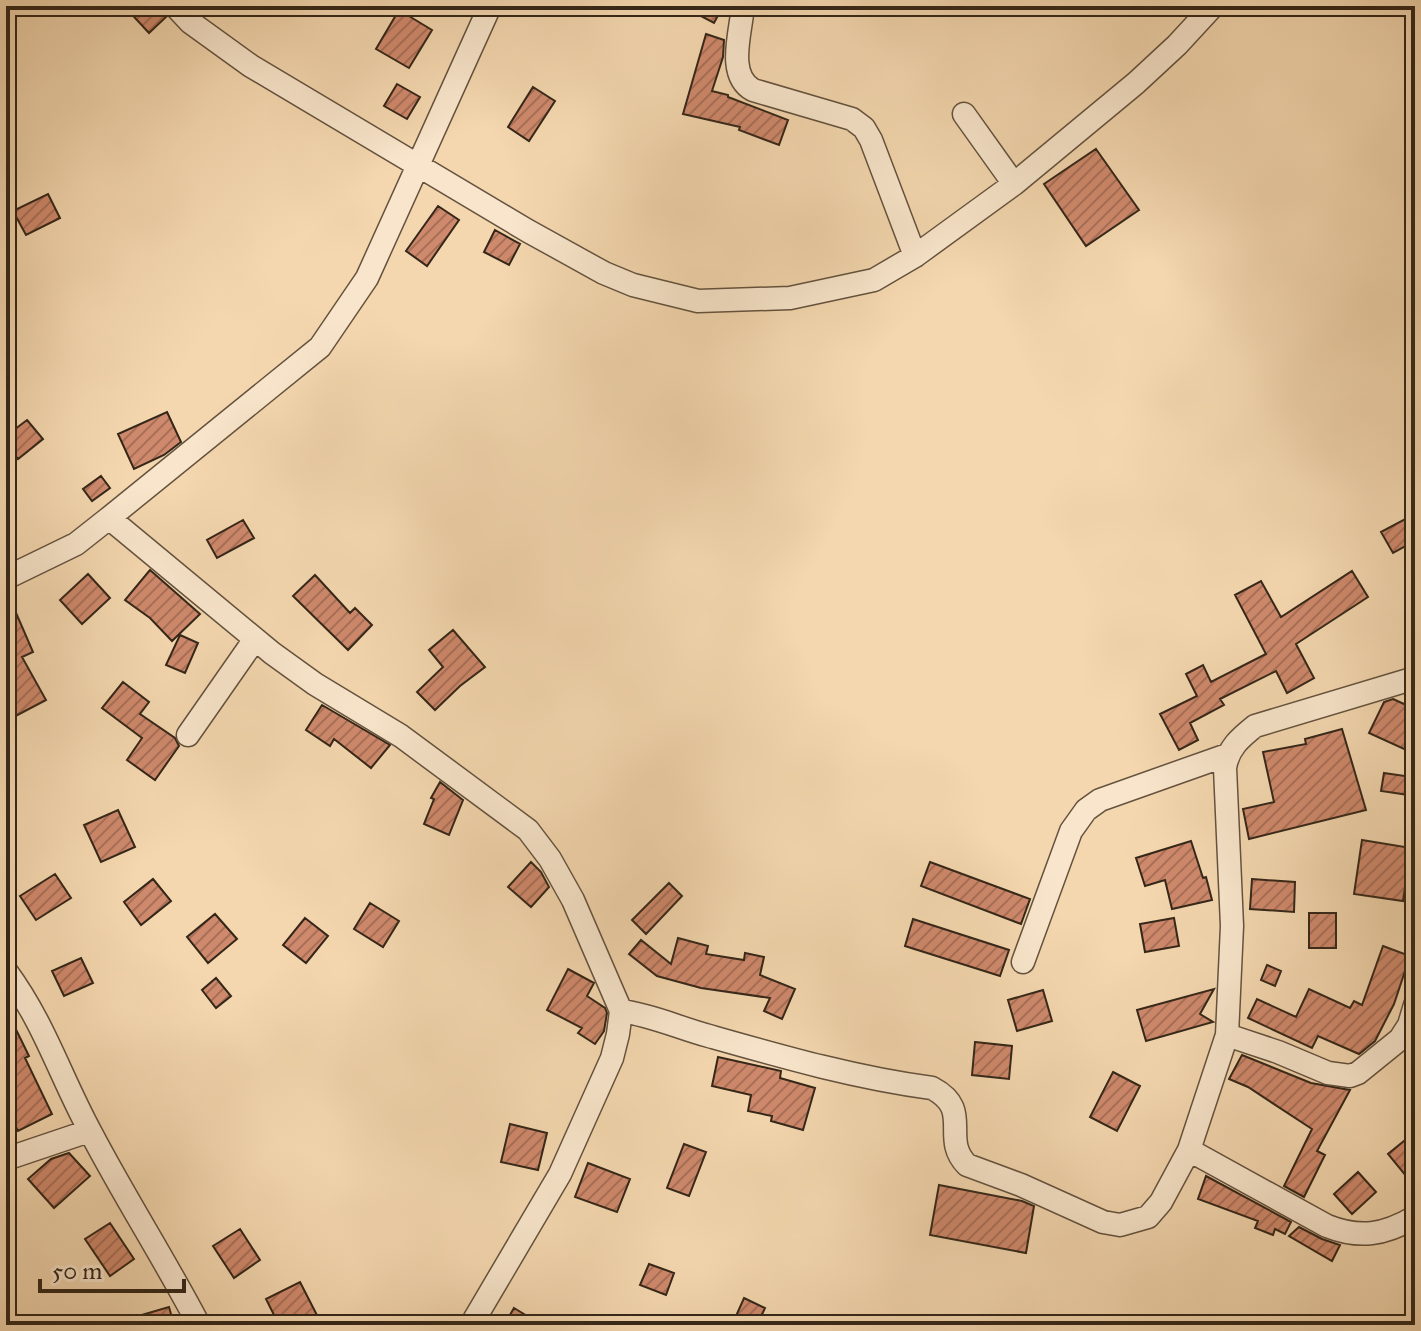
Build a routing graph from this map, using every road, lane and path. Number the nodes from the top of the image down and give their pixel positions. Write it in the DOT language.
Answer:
graph roads {
  1 [pos="175,6"];
  2 [pos="490,6"];
  3 [pos="743,6"];
  4 [pos="1213,6"];
  5 [pos="964,114"];
  6 [pos="418,167"];
  7 [pos="1014,184"];
  8 [pos="915,256"];
  9 [pos="109,518"];
  10 [pos="6,578"];
  11 [pos="255,639"];
  12 [pos="1415,678"];
  13 [pos="188,735"];
  14 [pos="1227,755"];
  15 [pos="1023,962"];
  16 [pos="6,971"];
  17 [pos="1415,1005"];
  18 [pos="621,1011"];
  19 [pos="1227,1035"];
  20 [pos="89,1131"];
  21 [pos="1189,1150"];
  22 [pos="6,1159"];
  23 [pos="1415,1217"];
  24 [pos="199,1325"];
  25 [pos="471,1325"];
  1 -- 6 [label="street"];
  2 -- 6 [label="street"];
  3 -- 8 [label="street"];
  4 -- 7 [label="street"];
  5 -- 7 [label="street"];
  6 -- 8 [label="street"];
  6 -- 9 [label="street"];
  7 -- 8 [label="street"];
  9 -- 10 [label="street"];
  9 -- 11 [label="street"];
  11 -- 13 [label="street"];
  11 -- 18 [label="street"];
  12 -- 14 [label="street"];
  14 -- 15 [label="street"];
  14 -- 19 [label="street"];
  16 -- 20 [label="street"];
  17 -- 19 [label="street"];
  18 -- 21 [label="street"];
  18 -- 25 [label="street"];
  19 -- 21 [label="street"];
  20 -- 22 [label="street"];
  20 -- 24 [label="street"];
  21 -- 23 [label="street"];
}
